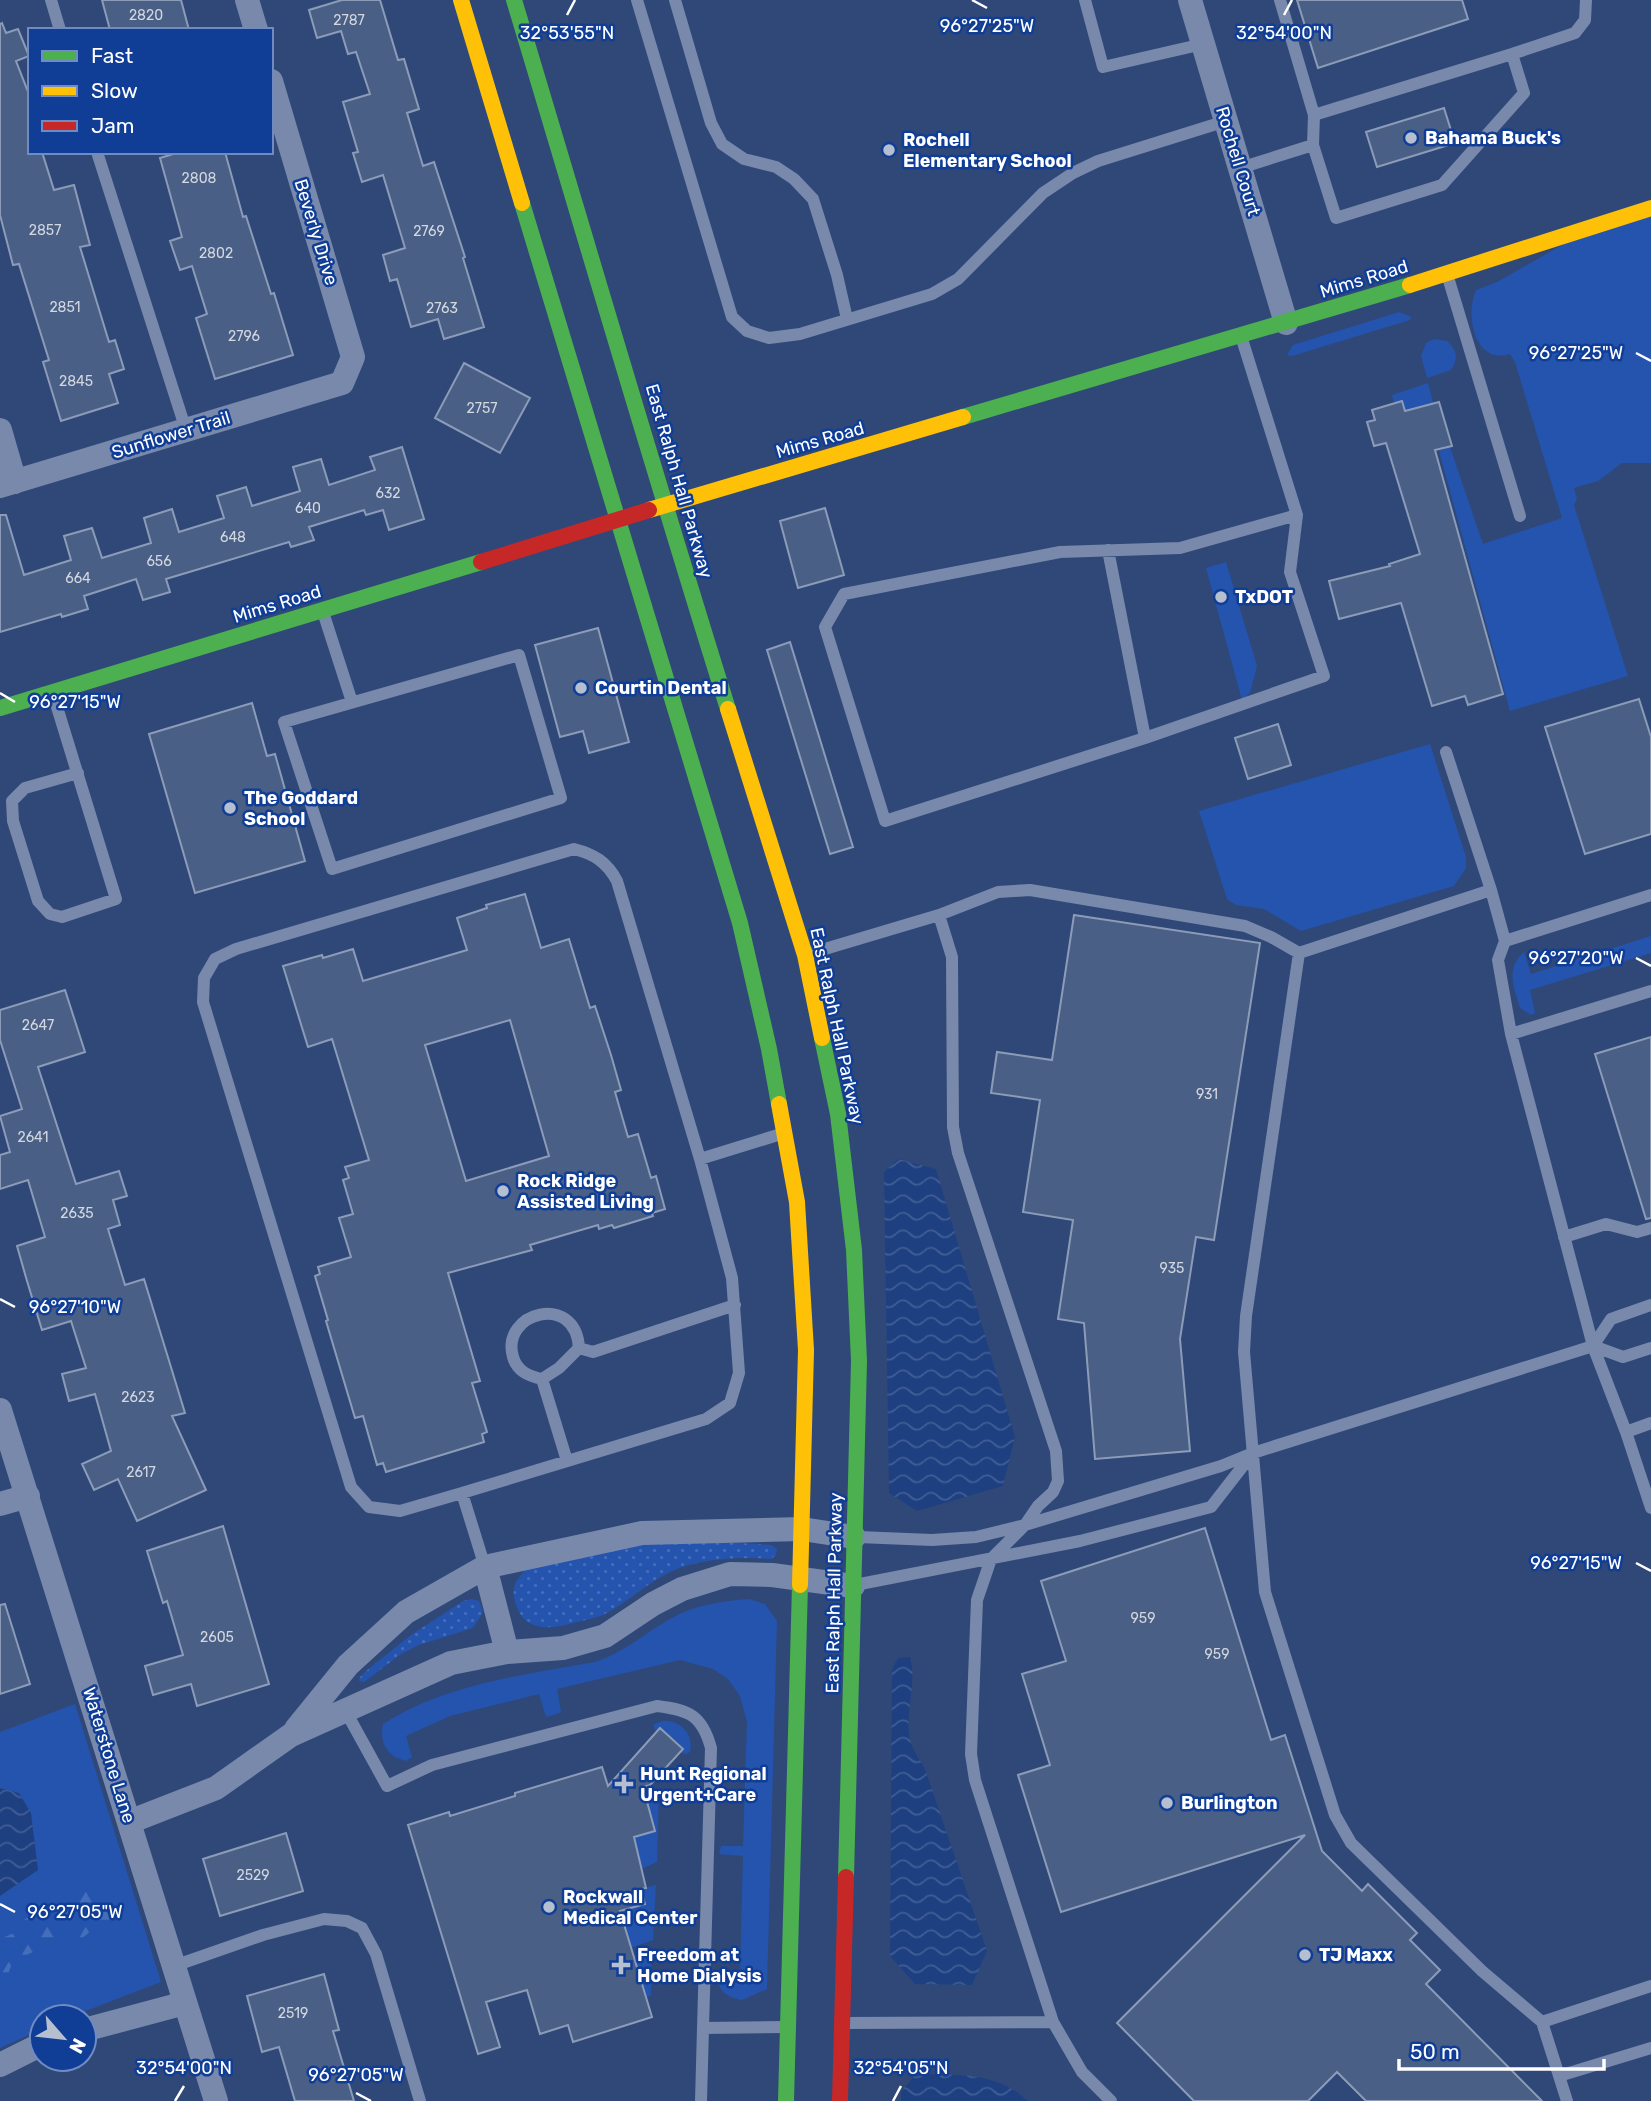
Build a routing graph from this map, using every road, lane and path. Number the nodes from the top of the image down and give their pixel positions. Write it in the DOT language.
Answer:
graph roads {
  1 [pos="51,0"];
  2 [pos="247,0"];
  3 [pos="461,0"];
  4 [pos="514,0"];
  5 [pos="637,0"];
  6 [pos="675,0"];
  7 [pos="1085,0"];
  8 [pos="1189,0"];
  9 [pos="1280,0"];
  10 [pos="1586,0"];
  11 [pos="59,28"];
  12 [pos="255,28"];
  13 [pos="1203,44"];
  14 [pos="1512,54"];
  15 [pos="273,87"];
  16 [pos="1314,115"];
  17 [pos="1226,121"];
  18 [pos="1313,145"];
  19 [pos="98,154"];
  20 [pos="1240,168"];
  21 [pos="1651,208"];
  22 [pos="1447,273"];
  23 [pos="847,319"];
  24 [pos="1286,323"];
  25 [pos="1241,335"];
  26 [pos="342,383"];
  27 [pos="0,430"];
  28 [pos="186,430"];
  29 [pos="8,484"];
  30 [pos="666,506"];
  31 [pos="1297,515"];
  32 [pos="1520,516"];
  33 [pos="619,521"];
  34 [pos="1108,550"];
  35 [pos="322,610"];
  36 [pos="52,692"];
  37 [pos="352,702"];
  38 [pos="0,708"];
  39 [pos="1145,738"];
  40 [pos="1446,752"];
  41 [pos="78,773"];
  42 [pos="1491,890"];
  43 [pos="1651,895"];
  44 [pos="939,915"];
  45 [pos="1505,941"];
  46 [pos="1299,953"];
  47 [pos="805,955"];
  48 [pos="1651,991"];
  49 [pos="1511,1034"];
  50 [pos="784,1133"];
  51 [pos="700,1159"];
  52 [pos="1651,1228"];
  53 [pos="1564,1237"];
  54 [pos="735,1305"];
  55 [pos="1651,1305"];
  56 [pos="1593,1346"];
  57 [pos="579,1348"];
  58 [pos="1651,1348"];
  59 [pos="542,1379"];
  60 [pos="0,1410"];
  61 [pos="1651,1423"];
  62 [pos="1626,1432"];
  63 [pos="1254,1452"];
  64 [pos="567,1461"];
  65 [pos="462,1493"];
  66 [pos="28,1496"];
  67 [pos="0,1504"];
  68 [pos="1651,1508"];
  69 [pos="1025,1525"];
  70 [pos="802,1529"];
  71 [pos="854,1537"];
  72 [pos="991,1559"];
  73 [pos="485,1567"];
  74 [pos="800,1579"];
  75 [pos="853,1586"];
  76 [pos="507,1651"];
  77 [pos="345,1710"];
  78 [pos="291,1735"];
  79 [pos="129,1822"];
  80 [pos="174,1966"];
  81 [pos="1651,1986"];
  82 [pos="185,2003"];
  83 [pos="1053,2022"];
  84 [pos="1542,2022"];
  85 [pos="842,2023"];
  86 [pos="98,2026"];
  87 [pos="789,2027"];
  88 [pos="703,2028"];
  89 [pos="1651,2048"];
  90 [pos="28,2052"];
  91 [pos="0,2065"];
  92 [pos="1559,2076"];
  93 [pos="216,2101"];
  94 [pos="420,2101"];
  95 [pos="701,2101"];
  96 [pos="786,2101"];
  97 [pos="840,2101"];
  98 [pos="1111,2101"];
  99 [pos="1567,2101"];
  1 -- 11 [label="lane"];
  2 -- 12 [label="street"];
  3 -- 33 [label="main road, East Ralph Hall Parkway"];
  4 -- 30 [label="main road, East Ralph Hall Parkway"];
  5 -- 23 [label="lane"];
  6 -- 23 [label="lane"];
  7 -- 13 [label="lane"];
  8 -- 13 [label="street, Rochell Court"];
  9 -- 16 [label="lane"];
  10 -- 14 [label="lane"];
  13 -- 17 [label="street, Rochell Court"];
  14 -- 16 [label="lane"];
  14 -- 18 [label="lane"];
  15 -- 26 [label="street, Beverly Drive"];
  16 -- 18 [label="lane"];
  17 -- 20 [label="street, Rochell Court"];
  17 -- 23 [label="lane"];
  18 -- 20 [label="lane"];
  19 -- 28 [label="lane"];
  20 -- 24 [label="street, Rochell Court"];
  21 -- 22 [label="main road, Mims Road"];
  22 -- 24 [label="main road, Mims Road"];
  22 -- 32 [label="lane"];
  24 -- 25 [label="main road, Mims Road"];
  25 -- 30 [label="main road, Mims Road"];
  25 -- 31 [label="lane"];
  26 -- 28 [label="street, Sunflower Trail"];
  27 -- 29 [label="street"];
  28 -- 29 [label="street, Sunflower Trail"];
  30 -- 33 [label="main road, Mims Road"];
  30 -- 47 [label="main road, East Ralph Hall Parkway"];
  31 -- 34 [label="lane"];
  31 -- 39 [label="lane"];
  33 -- 35 [label="main road, Mims Road"];
  33 -- 50 [label="main road, East Ralph Hall Parkway"];
  34 -- 39 [label="lane"];
  34 -- 39 [label="lane"];
  35 -- 36 [label="main road, Mims Road"];
  35 -- 37 [label="lane"];
  36 -- 38 [label="main road, Mims Road"];
  36 -- 41 [label="lane"];
  37 -- 37 [label="lane"];
  40 -- 42 [label="lane"];
  41 -- 41 [label="lane"];
  42 -- 45 [label="lane"];
  42 -- 46 [label="lane"];
  43 -- 45 [label="lane"];
  44 -- 46 [label="lane"];
  44 -- 47 [label="lane"];
  44 -- 69 [label="lane"];
  45 -- 49 [label="lane"];
  46 -- 63 [label="lane"];
  47 -- 71 [label="main road, East Ralph Hall Parkway"];
  48 -- 49 [label="lane"];
  49 -- 53 [label="lane"];
  50 -- 51 [label="lane"];
  50 -- 70 [label="main road, East Ralph Hall Parkway"];
  51 -- 54 [label="lane"];
  51 -- 65 [label="lane"];
  52 -- 53 [label="lane"];
  53 -- 56 [label="lane"];
  54 -- 57 [label="lane"];
  54 -- 64 [label="lane"];
  55 -- 56 [label="lane"];
  56 -- 58 [label="lane"];
  56 -- 62 [label="lane"];
  56 -- 63 [label="lane"];
  57 -- 59 [label="lane"];
  57 -- 59 [label="lane"];
  59 -- 64 [label="lane"];
  60 -- 66 [label="street, Waterstone Lane"];
  61 -- 62 [label="lane"];
  62 -- 68 [label="lane"];
  63 -- 69 [label="lane"];
  63 -- 72 [label="lane"];
  63 -- 84 [label="lane"];
  64 -- 65 [label="lane"];
  65 -- 73 [label="lane"];
  66 -- 67 [label="street"];
  66 -- 79 [label="street, Waterstone Lane"];
  69 -- 71 [label="lane"];
  69 -- 72 [label="lane"];
  70 -- 71 [label="street"];
  70 -- 73 [label="street"];
  70 -- 74 [label="main road, East Ralph Hall Parkway"];
  71 -- 75 [label="main road, East Ralph Hall Parkway"];
  72 -- 75 [label="lane"];
  72 -- 83 [label="lane"];
  73 -- 76 [label="street"];
  73 -- 78 [label="street"];
  74 -- 75 [label="street"];
  74 -- 76 [label="street"];
  74 -- 87 [label="main road, East Ralph Hall Parkway"];
  75 -- 85 [label="main road, East Ralph Hall Parkway"];
  76 -- 77 [label="street"];
  77 -- 78 [label="street"];
  77 -- 88 [label="lane"];
  78 -- 79 [label="street"];
  79 -- 80 [label="street, Waterstone Lane"];
  80 -- 82 [label="street, Waterstone Lane"];
  80 -- 94 [label="lane"];
  81 -- 84 [label="lane"];
  82 -- 86 [label="street"];
  82 -- 93 [label="street, Waterstone Lane"];
  83 -- 85 [label="lane"];
  83 -- 98 [label="lane"];
  84 -- 92 [label="lane"];
  85 -- 97 [label="main road, East Ralph Hall Parkway"];
  87 -- 88 [label="lane"];
  87 -- 96 [label="main road, East Ralph Hall Parkway"];
  88 -- 95 [label="lane"];
  89 -- 92 [label="lane"];
  90 -- 91 [label="street"];
  92 -- 99 [label="lane"];
}
